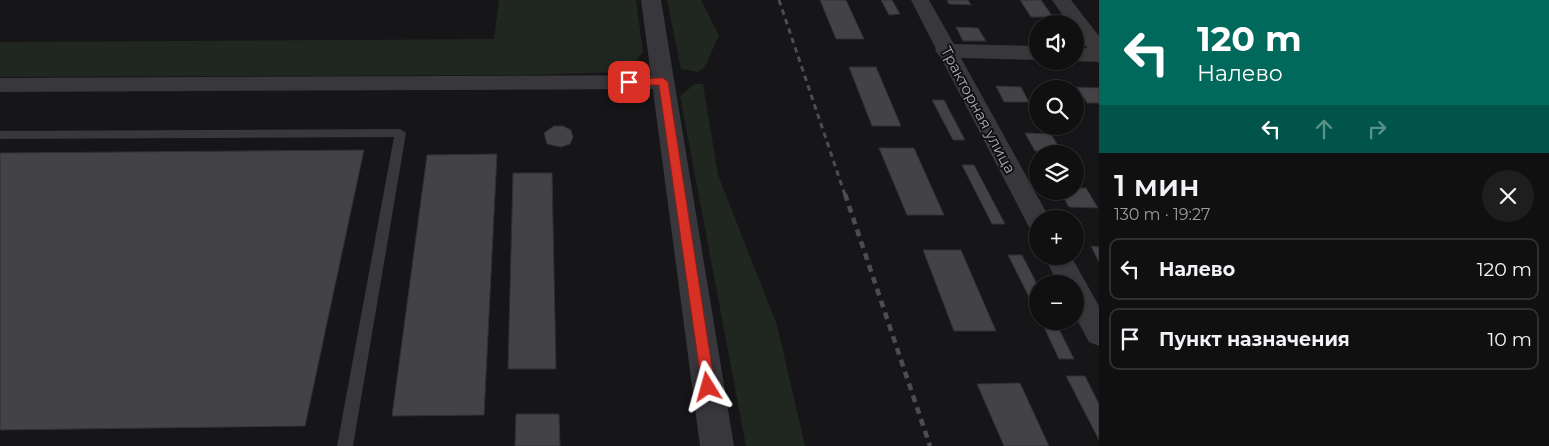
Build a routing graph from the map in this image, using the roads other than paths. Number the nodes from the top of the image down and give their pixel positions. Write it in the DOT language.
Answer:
graph roads {
  1 [pos="652,0"];
  2 [pos="920,0"];
  3 [pos="1061,0"];
  4 [pos="1099,50"];
  5 [pos="945,51"];
  6 [pos="1029,53"];
  7 [pos="1084,54"];
  8 [pos="1099,55"];
  9 [pos="663,82"];
  10 [pos="0,85"];
  11 [pos="0,135"];
  12 [pos="1032,210"];
  13 [pos="1084,306"];
  14 [pos="1099,333"];
  15 [pos="345,446"];
  16 [pos="717,446"];
  1 -- 9 [label="street"];
  2 -- 5 [label="street, Тракторная улица"];
  3 -- 4 [label="street"];
  5 -- 6 [label="street"];
  5 -- 12 [label="street, Тракторная улица"];
  7 -- 8 [label="street"];
  9 -- 10 [label="street"];
  9 -- 16 [label="street"];
  11 -- 15 [label="lane"];
  13 -- 14 [label="street"];
}
